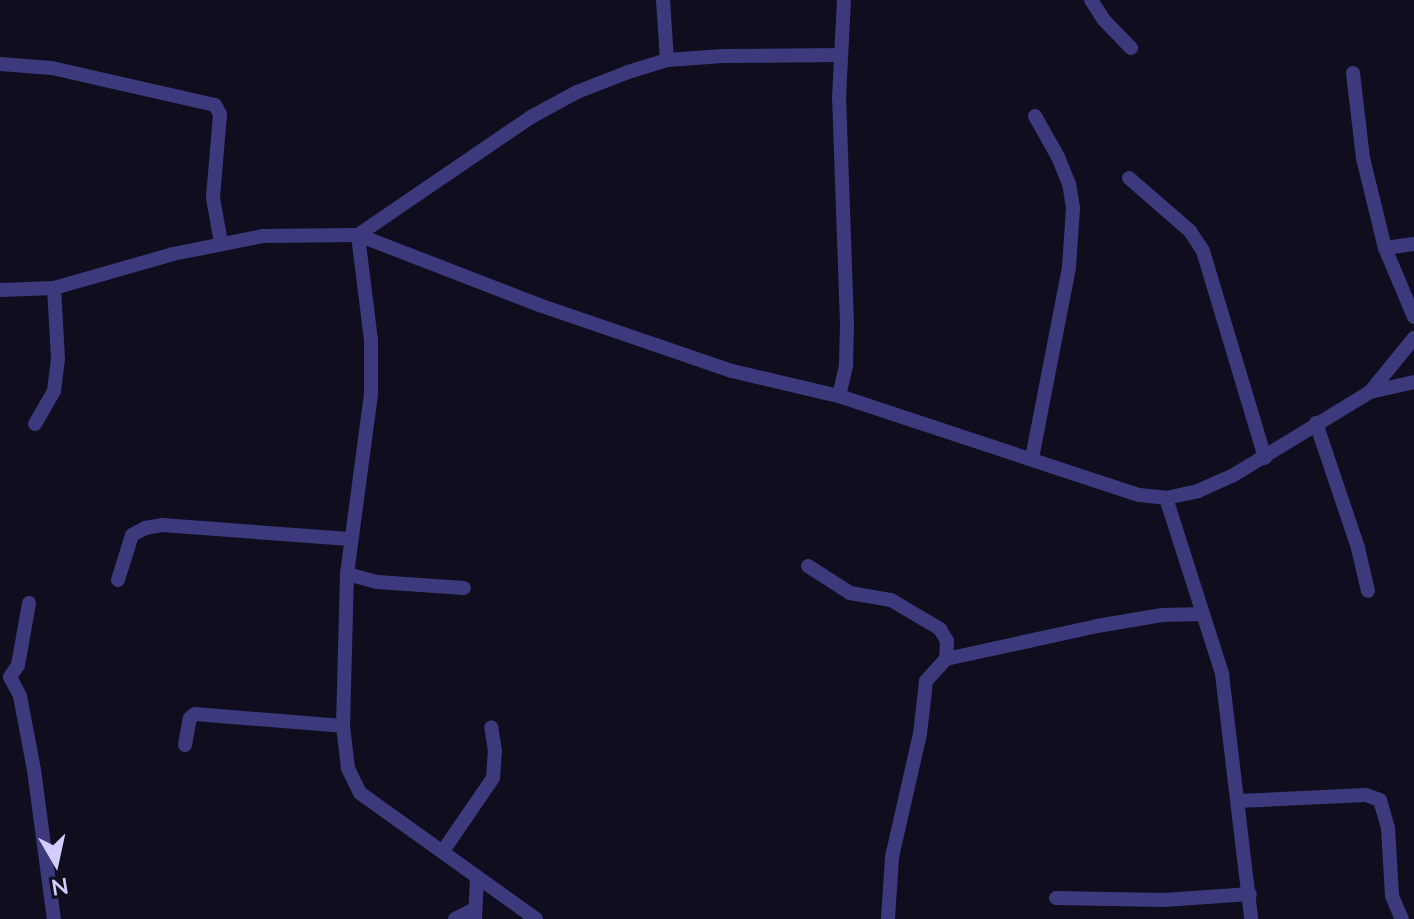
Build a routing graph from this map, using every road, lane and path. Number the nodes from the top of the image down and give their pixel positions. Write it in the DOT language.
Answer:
graph roads {
  1 [pos="663,0"];
  2 [pos="844,0"];
  3 [pos="1091,0"];
  4 [pos="1131,48"];
  5 [pos="841,55"];
  6 [pos="667,60"];
  7 [pos="0,64"];
  8 [pos="1353,73"];
  9 [pos="1035,116"];
  10 [pos="1129,178"];
  11 [pos="358,235"];
  12 [pos="221,243"];
  13 [pos="1414,244"];
  14 [pos="1385,248"];
  15 [pos="54,288"];
  16 [pos="0,290"];
  17 [pos="1414,317"];
  18 [pos="1414,338"];
  19 [pos="1414,382"];
  20 [pos="1370,392"];
  21 [pos="839,396"];
  22 [pos="1316,423"];
  23 [pos="35,424"];
  24 [pos="1032,458"];
  25 [pos="1265,458"];
  26 [pos="1166,498"];
  27 [pos="349,539"];
  28 [pos="808,566"];
  29 [pos="347,574"];
  30 [pos="118,580"];
  31 [pos="464,588"];
  32 [pos="1368,591"];
  33 [pos="29,603"];
  34 [pos="1203,614"];
  35 [pos="946,659"];
  36 [pos="5,677"];
  37 [pos="343,726"];
  38 [pos="491,727"];
  39 [pos="185,745"];
  40 [pos="1238,801"];
  41 [pos="443,851"];
  42 [pos="477,878"];
  43 [pos="1250,894"];
  44 [pos="1056,898"];
  45 [pos="475,914"];
  46 [pos="54,919"];
  47 [pos="455,919"];
  48 [pos="536,919"];
  49 [pos="888,919"];
  50 [pos="1251,919"];
  51 [pos="1402,919"];
  1 -- 6 [label="street"];
  2 -- 5 [label="street"];
  3 -- 4 [label="street"];
  5 -- 6 [label="street"];
  5 -- 21 [label="street"];
  6 -- 11 [label="street"];
  7 -- 12 [label="street"];
  8 -- 14 [label="street"];
  9 -- 24 [label="street"];
  10 -- 25 [label="street"];
  11 -- 12 [label="street"];
  11 -- 21 [label="street"];
  11 -- 27 [label="street"];
  12 -- 15 [label="street"];
  13 -- 14 [label="street"];
  14 -- 17 [label="street"];
  15 -- 16 [label="street"];
  15 -- 23 [label="street"];
  18 -- 20 [label="street"];
  19 -- 20 [label="street"];
  20 -- 22 [label="street"];
  21 -- 24 [label="street"];
  22 -- 25 [label="street"];
  22 -- 32 [label="street"];
  24 -- 26 [label="street"];
  25 -- 26 [label="street"];
  26 -- 34 [label="street"];
  27 -- 29 [label="street"];
  27 -- 30 [label="street"];
  28 -- 35 [label="street"];
  29 -- 31 [label="street"];
  29 -- 37 [label="street"];
  33 -- 36 [label="street"];
  34 -- 35 [label="street"];
  34 -- 40 [label="street"];
  35 -- 49 [label="street"];
  36 -- 46 [label="street"];
  37 -- 39 [label="street"];
  37 -- 41 [label="street"];
  38 -- 41 [label="street"];
  40 -- 43 [label="street"];
  40 -- 51 [label="street"];
  41 -- 42 [label="street"];
  42 -- 45 [label="street"];
  42 -- 48 [label="street"];
  43 -- 44 [label="street"];
  43 -- 50 [label="street"];
  45 -- 47 [label="street"];
}
